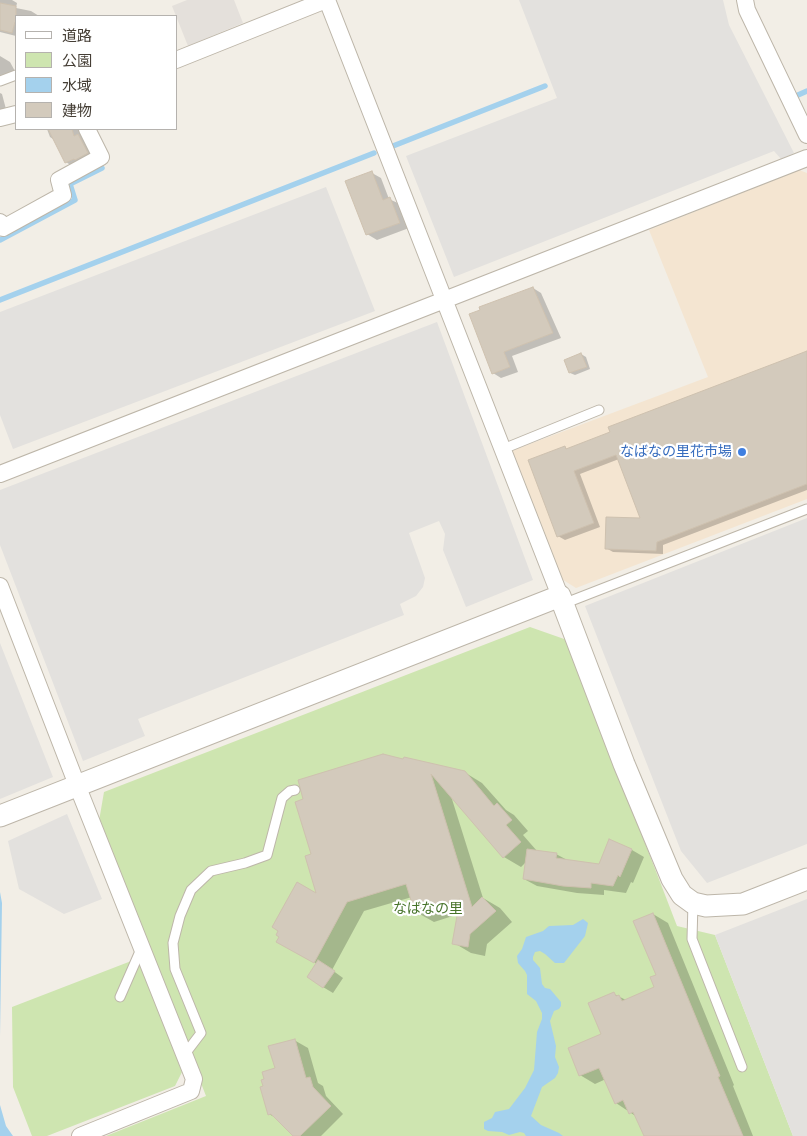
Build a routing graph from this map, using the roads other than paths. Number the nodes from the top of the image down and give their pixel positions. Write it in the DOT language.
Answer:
graph roads {
  1 [pos="326,0"];
  2 [pos="745,0"];
  3 [pos="178,59"];
  4 [pos="15,75"];
  5 [pos="0,81"];
  6 [pos="15,114"];
  7 [pos="0,118"];
  8 [pos="88,130"];
  9 [pos="807,135"];
  10 [pos="807,158"];
  11 [pos="0,222"];
  12 [pos="445,300"];
  13 [pos="599,410"];
  14 [pos="502,449"];
  15 [pos="0,474"];
  16 [pos="807,509"];
  17 [pos="0,586"];
  18 [pos="561,600"];
  19 [pos="77,785"];
  20 [pos="295,790"];
  21 [pos="0,816"];
  22 [pos="807,879"];
  23 [pos="693,903"];
  24 [pos="142,948"];
  25 [pos="120,997"];
  26 [pos="184,1054"];
  27 [pos="742,1067"];
  28 [pos="80,1136"];
  1 -- 3 [label="street"];
  1 -- 12 [label="street"];
  2 -- 9 [label="street"];
  4 -- 5 [label="lane"];
  6 -- 7 [label="street"];
  8 -- 11 [label="street"];
  10 -- 12 [label="street"];
  12 -- 14 [label="street"];
  12 -- 15 [label="street"];
  13 -- 14 [label="lane"];
  14 -- 18 [label="street"];
  16 -- 18 [label="lane"];
  17 -- 19 [label="street"];
  18 -- 19 [label="street"];
  18 -- 23 [label="street"];
  19 -- 21 [label="street"];
  19 -- 24 [label="street"];
  20 -- 26 [label="lane"];
  22 -- 23 [label="street"];
  23 -- 27 [label="lane"];
  24 -- 25 [label="lane"];
  24 -- 26 [label="street"];
  26 -- 28 [label="street"];
}
